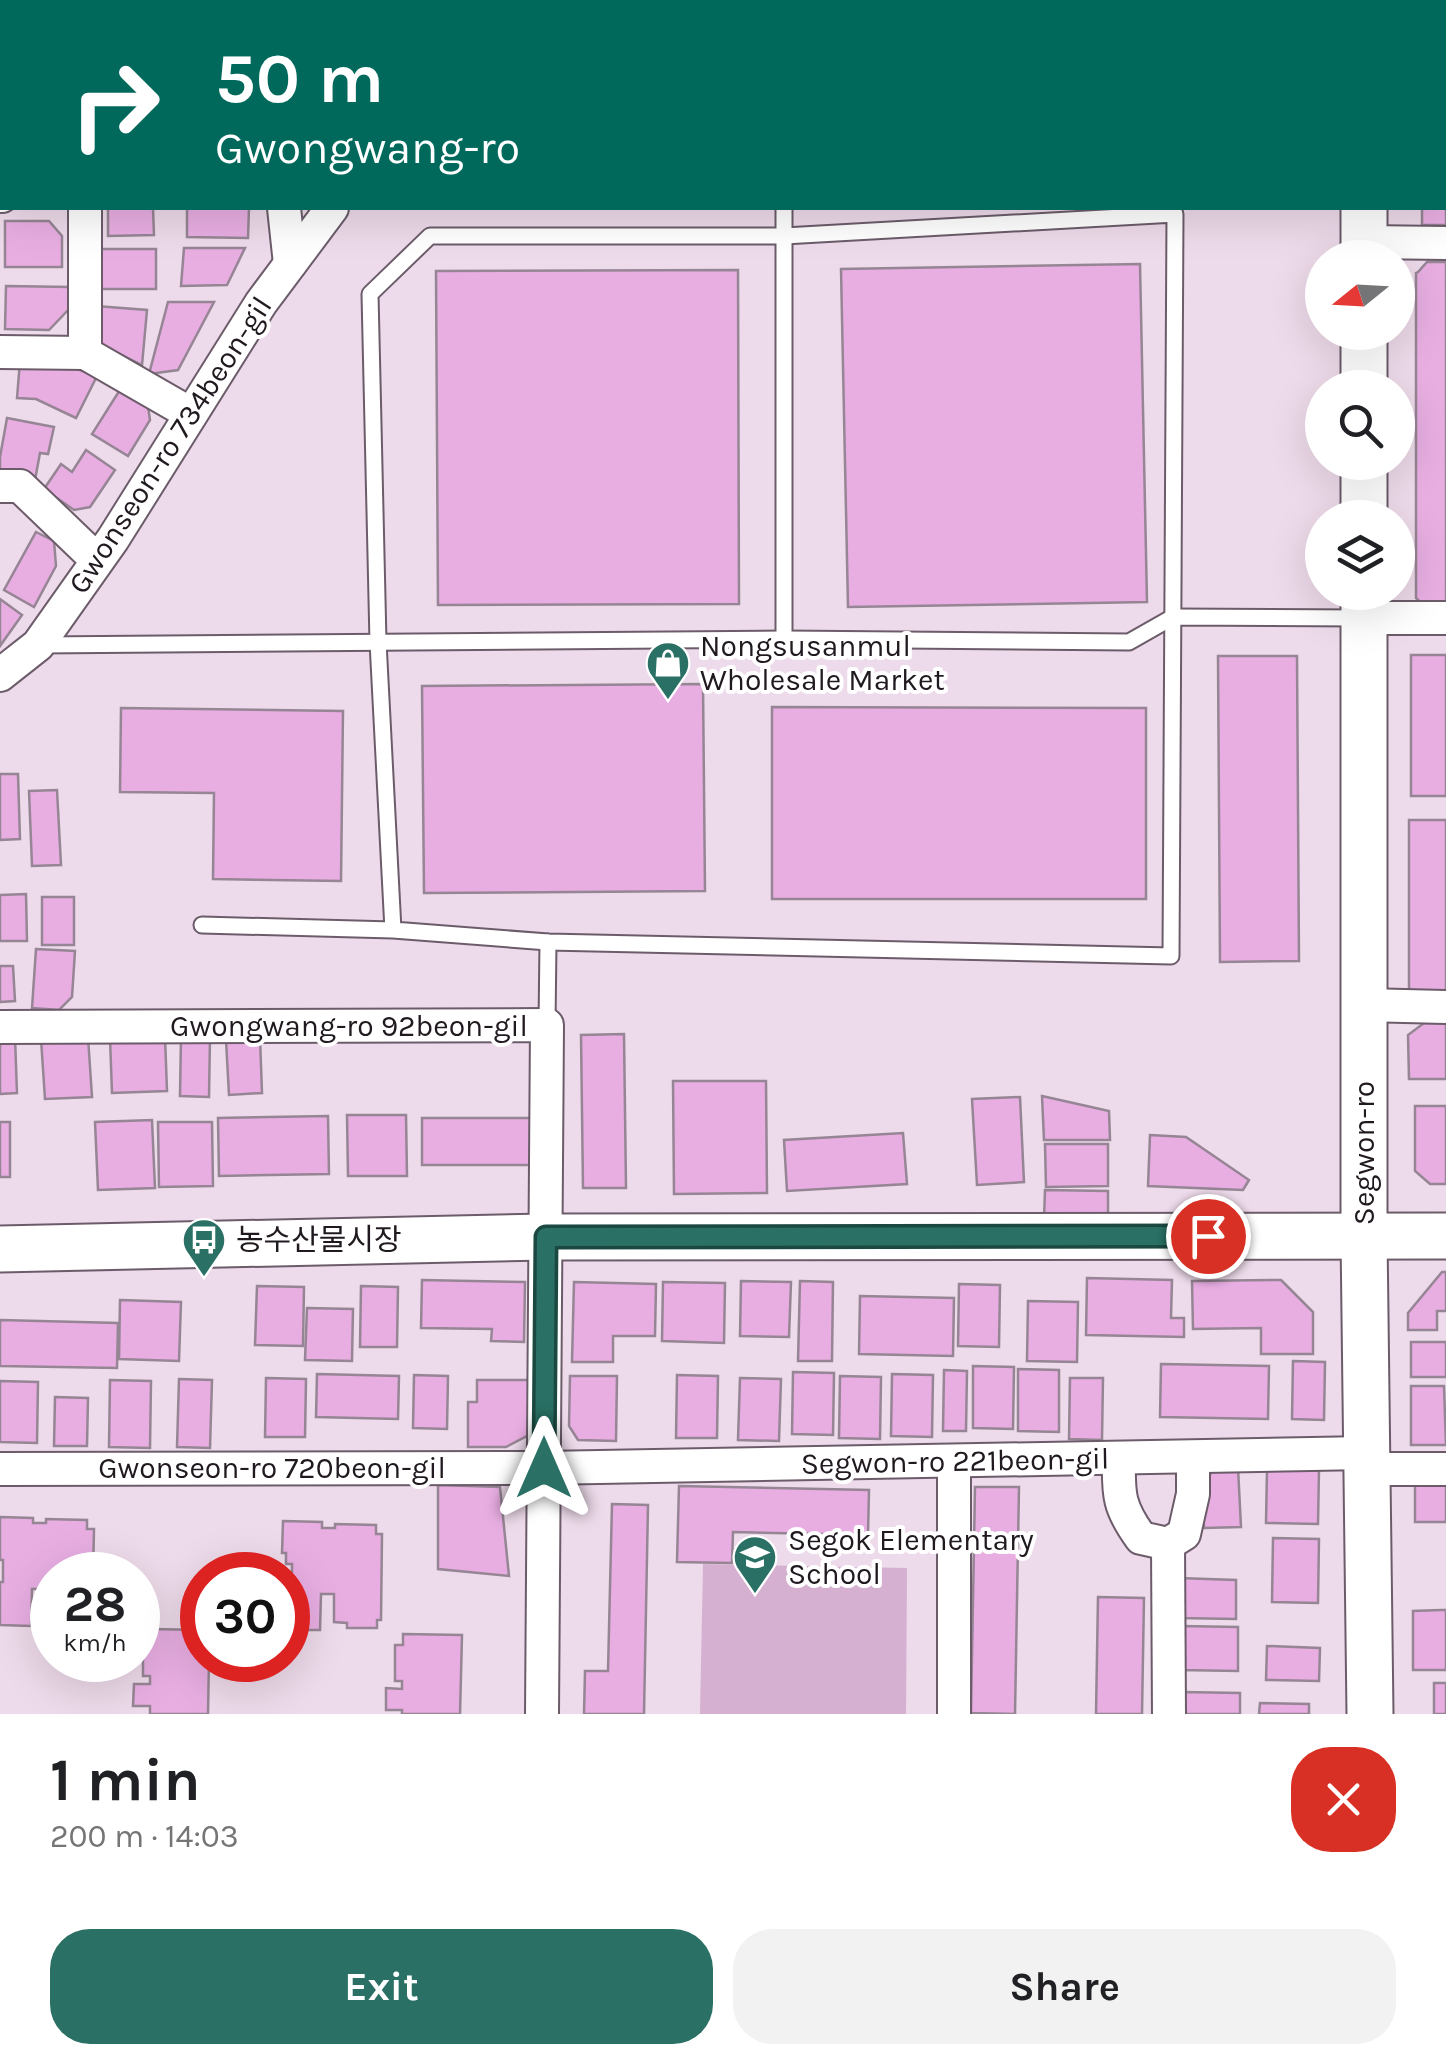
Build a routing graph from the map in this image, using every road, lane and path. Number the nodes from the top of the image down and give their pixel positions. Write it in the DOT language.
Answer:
graph roads {
  1 [pos="84,210"];
  2 [pos="284,210"];
  3 [pos="330,210"];
  4 [pos="784,210"];
  5 [pos="784,236"];
  6 [pos="1364,236"];
  7 [pos="1446,244"];
  8 [pos="290,264"];
  9 [pos="0,352"];
  10 [pos="85,353"];
  11 [pos="191,414"];
  12 [pos="0,486"];
  13 [pos="97,560"];
  14 [pos="1305,609"];
  15 [pos="1364,610"];
  16 [pos="1396,610"];
  17 [pos="1173,617"];
  18 [pos="1446,618"];
  19 [pos="784,640"];
  20 [pos="378,642"];
  21 [pos="38,645"];
  22 [pos="0,676"];
  23 [pos="202,925"];
  24 [pos="393,930"];
  25 [pos="548,942"];
  26 [pos="1363,1005"];
  27 [pos="1446,1006"];
  28 [pos="547,1025"];
  29 [pos="0,1027"];
  30 [pos="1364,1236"];
  31 [pos="1446,1236"];
  32 [pos="546,1237"];
  33 [pos="0,1249"];
  34 [pos="1192,1456"];
  35 [pos="1119,1458"];
  36 [pos="1366,1461"];
  37 [pos="954,1462"];
  38 [pos="544,1468"];
  39 [pos="0,1469"];
  40 [pos="1446,1469"];
  41 [pos="1168,1544"];
  42 [pos="542,1714"];
  43 [pos="954,1714"];
  44 [pos="1169,1714"];
  45 [pos="1370,1714"];
  1 -- 10 [label="street"];
  2 -- 8 [label="street"];
  3 -- 8 [label="street, Gwonseon-ro 734beon-gil"];
  4 -- 5 [label="lane"];
  5 -- 17 [label="lane"];
  5 -- 19 [label="lane"];
  5 -- 20 [label="lane"];
  6 -- 7 [label="street"];
  8 -- 11 [label="street, Gwonseon-ro 734beon-gil"];
  9 -- 10 [label="street"];
  10 -- 11 [label="street"];
  11 -- 13 [label="street, Gwonseon-ro 734beon-gil"];
  12 -- 13 [label="street"];
  13 -- 21 [label="street, Gwonseon-ro 734beon-gil"];
  14 -- 17 [label="lane"];
  15 -- 26 [label="street, Segwon-ro"];
  16 -- 18 [label="street"];
  17 -- 19 [label="lane"];
  17 -- 25 [label="lane"];
  19 -- 20 [label="lane"];
  20 -- 21 [label="lane"];
  20 -- 24 [label="lane"];
  21 -- 22 [label="street, Gwonseon-ro 734beon-gil"];
  23 -- 24 [label="lane"];
  24 -- 25 [label="lane"];
  25 -- 28 [label="lane"];
  26 -- 27 [label="street"];
  26 -- 30 [label="street, Segwon-ro"];
  28 -- 29 [label="street, Gwongwang-ro 92beon-gil"];
  28 -- 32 [label="street, Gwongwang-ro 92beon-gil"];
  30 -- 31 [label="street"];
  30 -- 32 [label="street"];
  30 -- 36 [label="street, Segwon-ro"];
  32 -- 33 [label="street"];
  32 -- 38 [label="street, Gwongwang-ro 92beon-gil"];
  34 -- 35 [label="street, Segwon-ro 221beon-gil"];
  34 -- 36 [label="street, Segwon-ro 221beon-gil"];
  34 -- 41 [label="street"];
  35 -- 37 [label="street, Segwon-ro 221beon-gil"];
  35 -- 41 [label="street"];
  36 -- 40 [label="street, Segwon-ro 221beon-gil"];
  36 -- 45 [label="street, Segwon-ro"];
  37 -- 38 [label="street, Segwon-ro 221beon-gil"];
  37 -- 43 [label="street"];
  38 -- 39 [label="street, Gwonseon-ro 720beon-gil"];
  38 -- 42 [label="street, Gwongwang-ro 92beon-gil"];
  41 -- 44 [label="street"];
}
